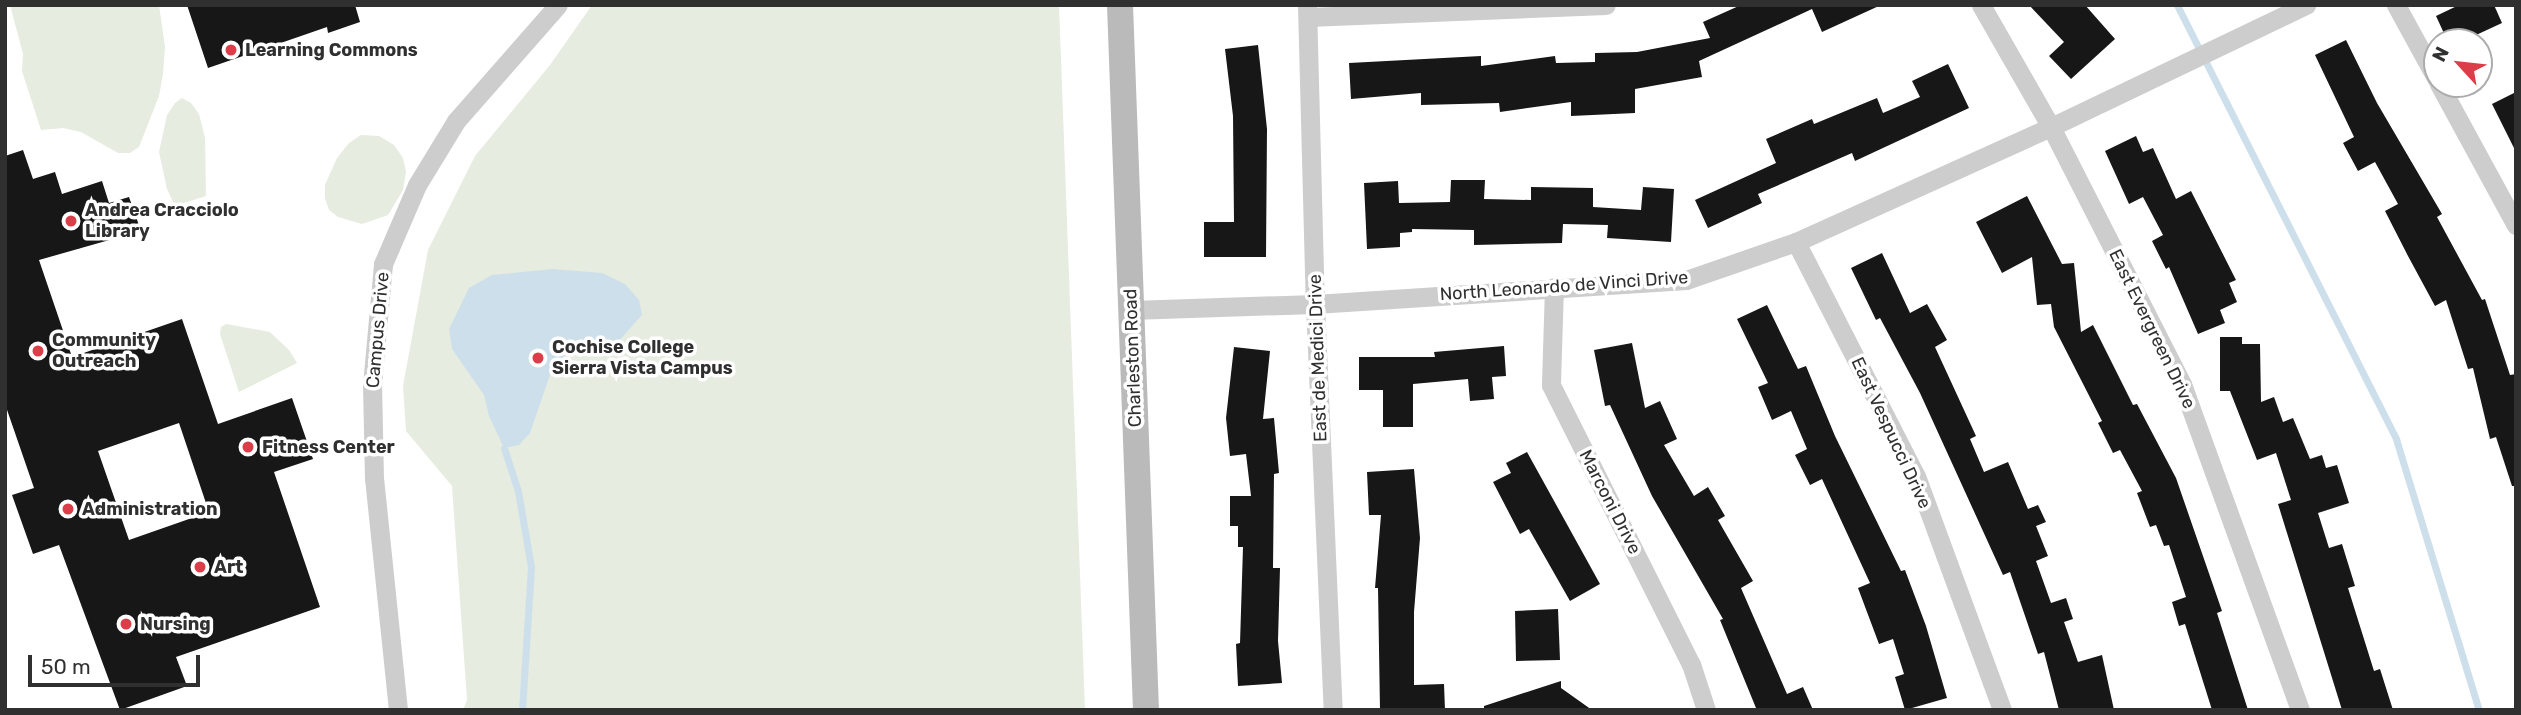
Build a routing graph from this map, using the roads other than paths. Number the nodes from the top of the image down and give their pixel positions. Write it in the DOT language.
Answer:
graph roads {
  1 [pos="558,5"];
  2 [pos="1121,5"];
  3 [pos="1606,5"];
  4 [pos="1981,5"];
  5 [pos="2306,5"];
  6 [pos="2396,5"];
  7 [pos="1308,11"];
  8 [pos="2423,54"];
  9 [pos="2447,98"];
  10 [pos="2051,127"];
  11 [pos="2516,225"];
  12 [pos="1796,242"];
  13 [pos="1554,287"];
  14 [pos="1315,304"];
  15 [pos="1131,310"];
  16 [pos="398,710"];
  17 [pos="1146,710"];
  18 [pos="1333,710"];
  19 [pos="1706,710"];
  20 [pos="2002,710"];
  21 [pos="2300,710"];
  1 -- 16 [label="street, Campus Drive"];
  2 -- 15 [label="main road, Charleston Road"];
  3 -- 7 [label="street"];
  4 -- 10 [label="street, East Evergreen Drive"];
  5 -- 10 [label="street, North Leonardo de Vinci Drive"];
  6 -- 8 [label="street"];
  7 -- 14 [label="street, East de Medici Drive"];
  9 -- 11 [label="street"];
  10 -- 12 [label="street, North Leonardo de Vinci Drive"];
  10 -- 21 [label="street, East Evergreen Drive"];
  12 -- 13 [label="street, North Leonardo de Vinci Drive"];
  12 -- 20 [label="street, East Vespucci Drive"];
  13 -- 14 [label="street, North Leonardo de Vinci Drive"];
  13 -- 19 [label="street, Marconi Drive"];
  14 -- 15 [label="street, North Leonardo de Vinci Drive"];
  14 -- 18 [label="street, East de Medici Drive"];
  15 -- 17 [label="main road, Charleston Road"];
}
